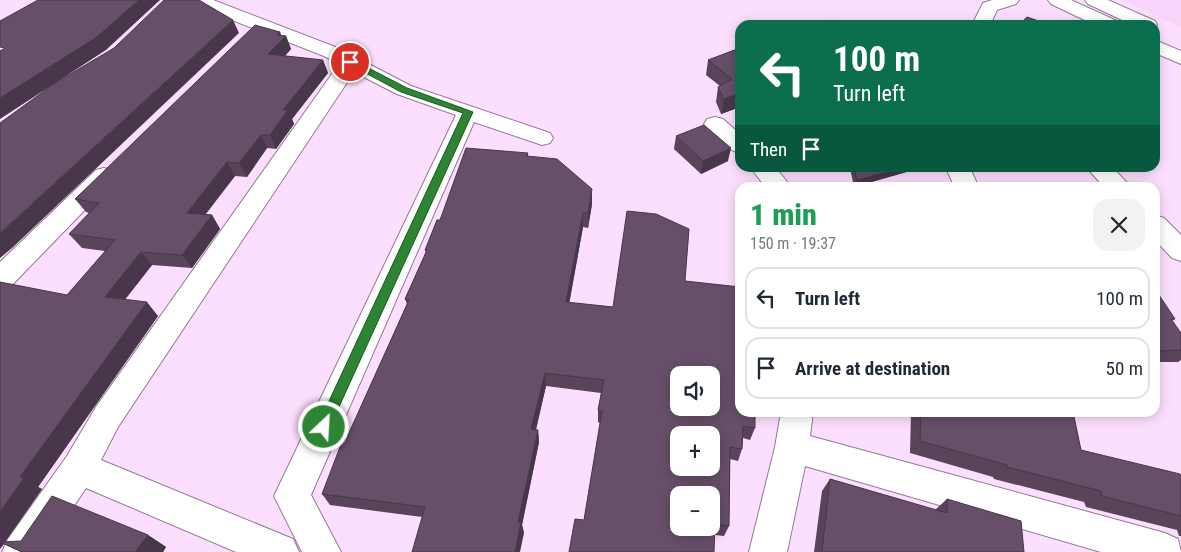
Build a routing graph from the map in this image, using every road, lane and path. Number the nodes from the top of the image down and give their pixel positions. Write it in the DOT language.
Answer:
graph roads {
  1 [pos="196,0"];
  2 [pos="1010,0"];
  3 [pos="1057,0"];
  4 [pos="1094,0"];
  5 [pos="984,20"];
  6 [pos="1099,20"];
  7 [pos="1137,20"];
  8 [pos="1160,30"];
  9 [pos="1181,40"];
  10 [pos="1160,48"];
  11 [pos="1181,58"];
  12 [pos="350,62"];
  13 [pos="468,112"];
  14 [pos="715,124"];
  15 [pos="542,138"];
  16 [pos="735,142"];
  17 [pos="118,162"];
  18 [pos="766,172"];
  19 [pos="1104,172"];
  20 [pos="775,182"];
  21 [pos="1114,182"];
  22 [pos="1160,229"];
  23 [pos="1181,251"];
  24 [pos="0,279"];
  25 [pos="796,417"];
  26 [pos="792,447"];
  27 [pos="80,468"];
  28 [pos="21,552"];
  29 [pos="280,552"];
  30 [pos="322,552"];
  31 [pos="768,552"];
  32 [pos="1165,552"];
  1 -- 12 [label="main road"];
  2 -- 5 [label="main road"];
  3 -- 6 [label="main road"];
  4 -- 7 [label="main road"];
  8 -- 9 [label="main road"];
  10 -- 11 [label="main road"];
  12 -- 13 [label="main road"];
  12 -- 27 [label="main road"];
  13 -- 15 [label="main road"];
  13 -- 30 [label="main road"];
  14 -- 16 [label="main road"];
  17 -- 24 [label="main road"];
  18 -- 20 [label="main road"];
  19 -- 21 [label="main road"];
  22 -- 23 [label="main road"];
  25 -- 26 [label="main road"];
  26 -- 31 [label="main road"];
  26 -- 32 [label="main road"];
  27 -- 28 [label="main road"];
  27 -- 29 [label="main road"];
}
